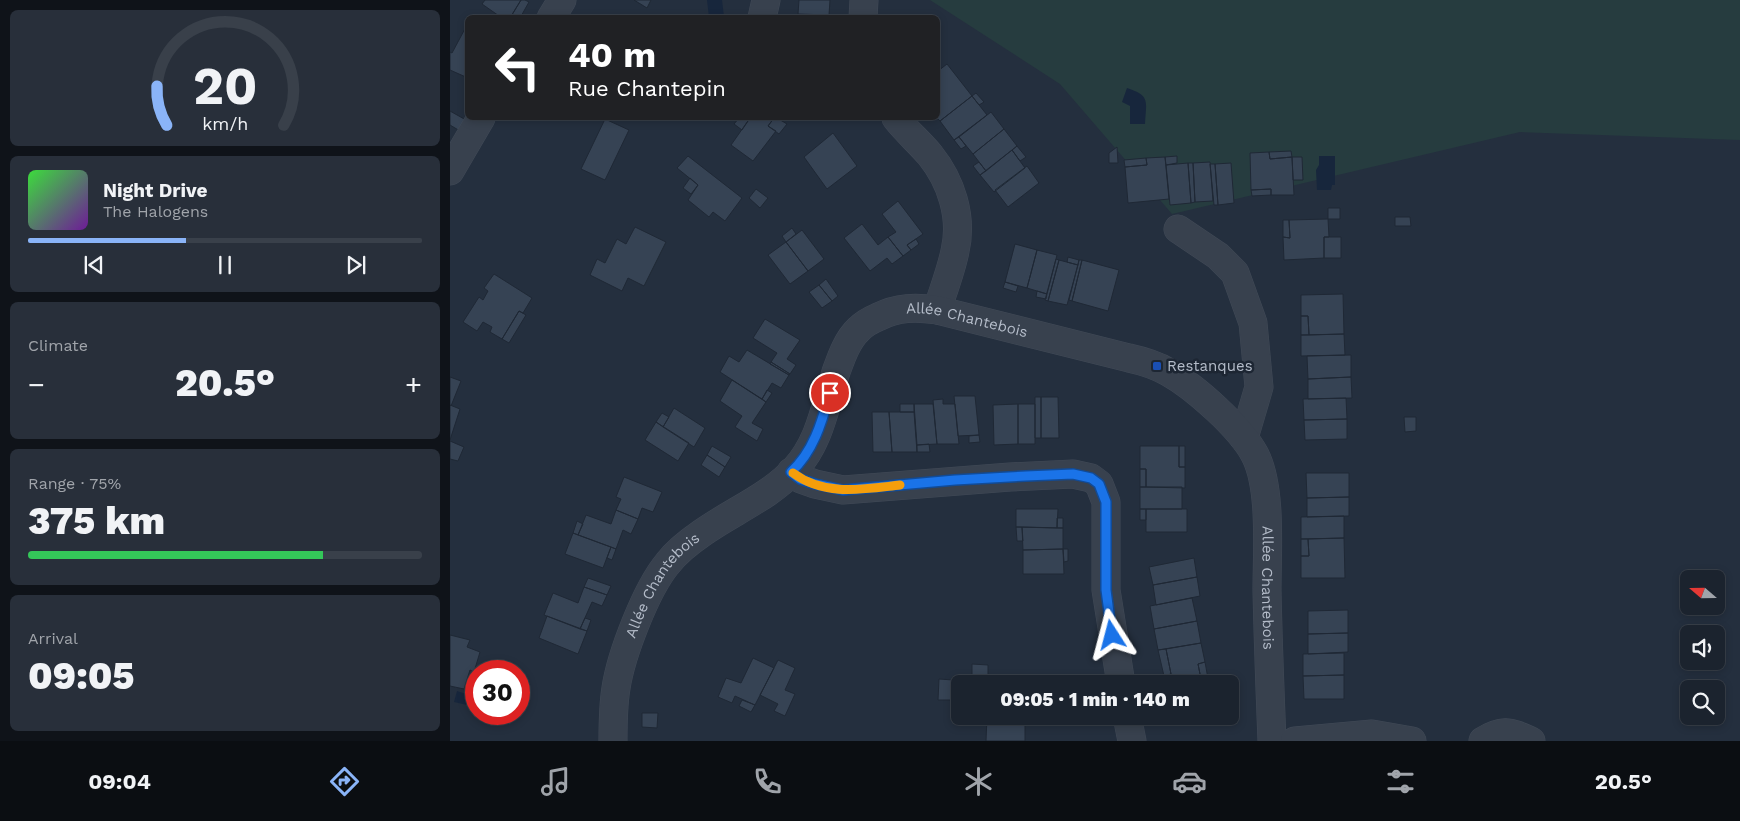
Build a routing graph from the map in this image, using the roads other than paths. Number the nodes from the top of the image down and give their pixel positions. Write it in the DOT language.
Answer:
graph roads {
  1 [pos="562,0"];
  2 [pos="766,0"];
  3 [pos="864,0"];
  4 [pos="553,15"];
  5 [pos="763,15"];
  6 [pos="863,15"];
  7 [pos="480,120"];
  8 [pos="898,120"];
  9 [pos="450,171"];
  10 [pos="1178,229"];
  11 [pos="937,310"];
  12 [pos="1244,438"];
  13 [pos="791,472"];
  14 [pos="1120,675"];
  15 [pos="1129,725"];
  16 [pos="613,741"];
  17 [pos="1132,741"];
  18 [pos="1272,741"];
  19 [pos="1295,741"];
  20 [pos="1412,741"];
  21 [pos="1483,741"];
  22 [pos="1531,741"];
  1 -- 4 [label="street"];
  2 -- 5 [label="street"];
  3 -- 6 [label="street"];
  7 -- 9 [label="street"];
  8 -- 11 [label="street"];
  10 -- 12 [label="street"];
  11 -- 12 [label="street, Allée Chantebois"];
  11 -- 13 [label="street, Allée Chantebois"];
  12 -- 18 [label="street, Allée Chantebois"];
  13 -- 14 [label="street"];
  13 -- 16 [label="street, Allée Chantebois"];
  15 -- 17 [label="street"];
  19 -- 20 [label="street"];
  21 -- 22 [label="street"];
}
